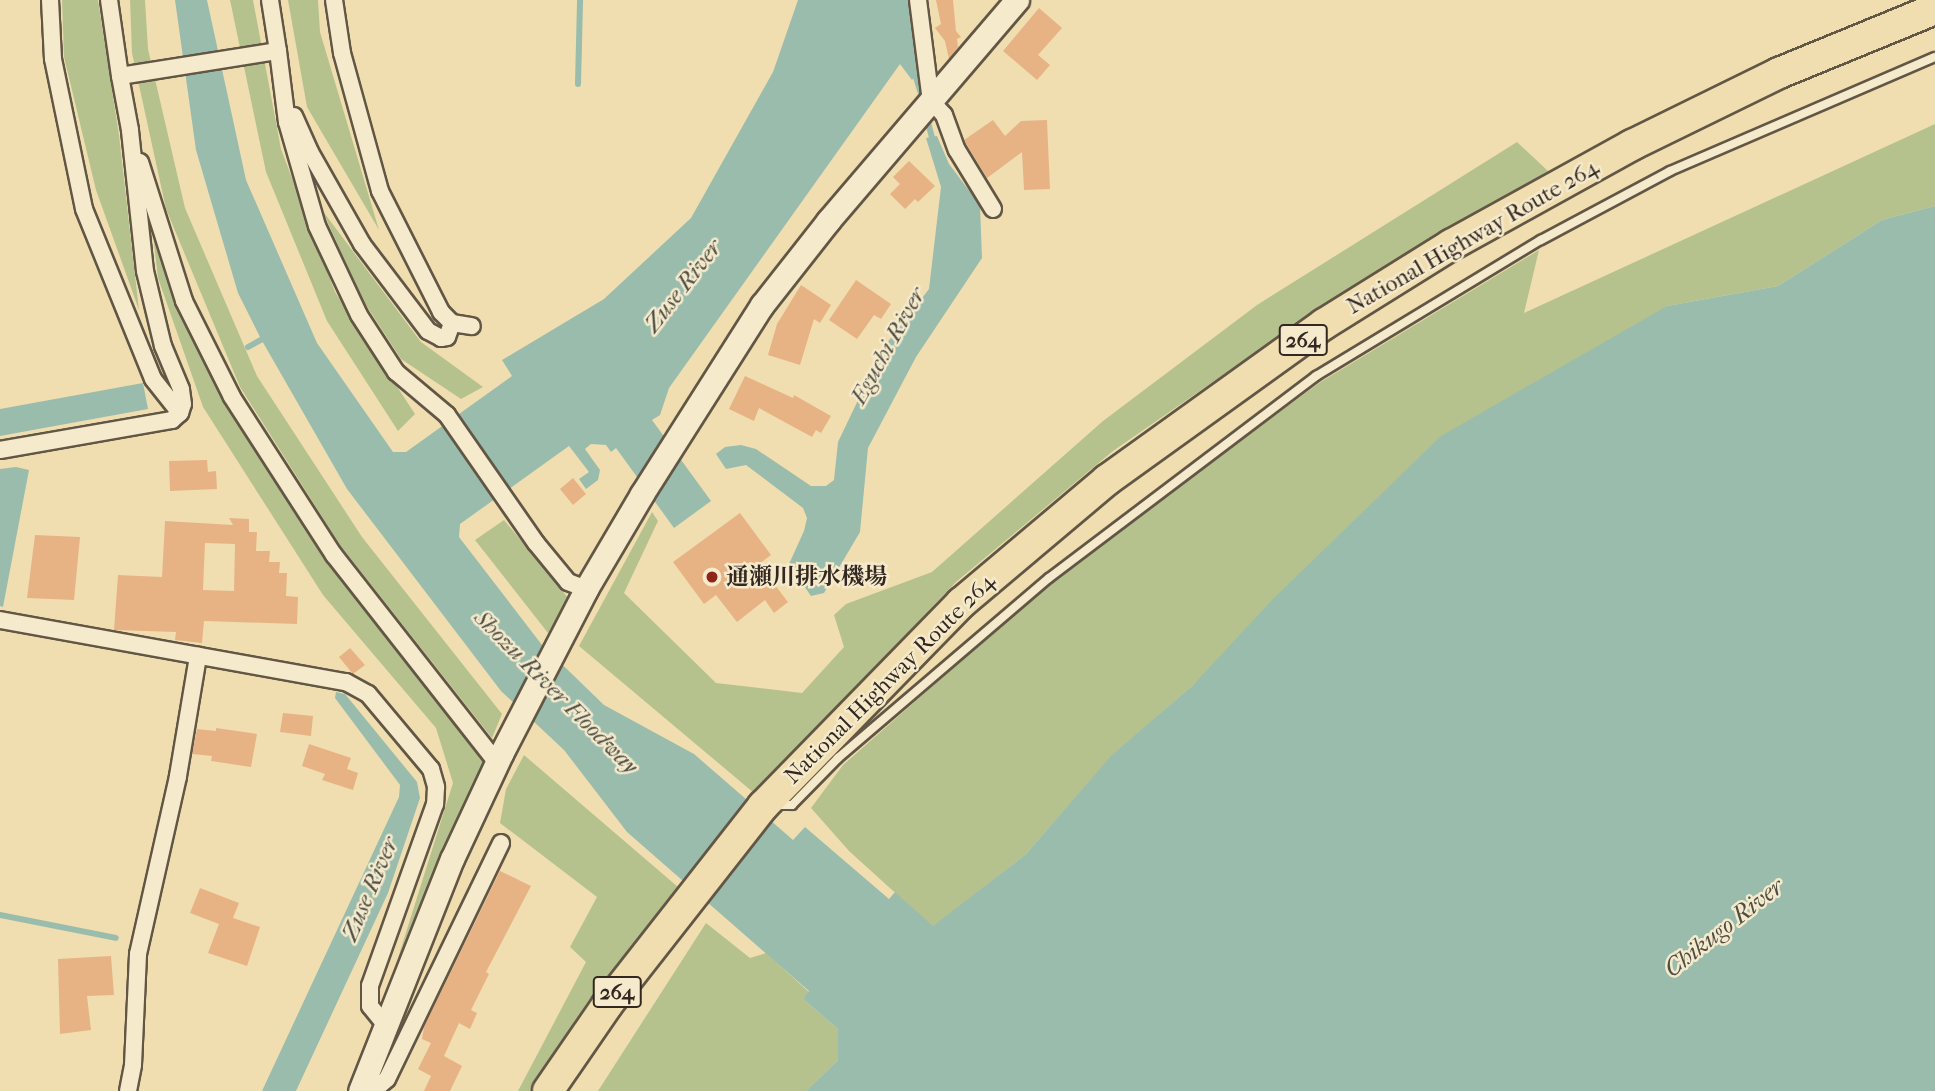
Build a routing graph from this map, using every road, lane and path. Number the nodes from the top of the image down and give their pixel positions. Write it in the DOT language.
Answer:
graph roads {
  1 [pos="50,0"];
  2 [pos="109,0"];
  3 [pos="118,0"];
  4 [pos="270,0"];
  5 [pos="334,0"];
  6 [pos="918,0"];
  7 [pos="1017,0"];
  8 [pos="1935,9"];
  9 [pos="115,26"];
  10 [pos="274,52"];
  11 [pos="1935,57"];
  12 [pos="125,75"];
  13 [pos="285,94"];
  14 [pos="925,108"];
  15 [pos="130,130"];
  16 [pos="993,209"];
  17 [pos="452,324"];
  18 [pos="472,326"];
  19 [pos="180,413"];
  20 [pos="0,450"];
  21 [pos="581,597"];
  22 [pos="0,620"];
  23 [pos="198,656"];
  24 [pos="499,758"];
  25 [pos="763,806"];
  26 [pos="501,843"];
  27 [pos="386,1026"];
  28 [pos="361,1086"];
  29 [pos="128,1091"];
  30 [pos="548,1091"];
  1 -- 19 [label="street"];
  2 -- 9 [label="street"];
  3 -- 9 [label="street"];
  4 -- 10 [label="street"];
  5 -- 17 [label="street"];
  6 -- 14 [label="street"];
  7 -- 14 [label="street"];
  8 -- 25 [label="highway, National Highway Route 264 / 264"];
  9 -- 12 [label="street"];
  10 -- 12 [label="street"];
  10 -- 13 [label="street"];
  11 -- 25 [label="lane"];
  12 -- 15 [label="street"];
  13 -- 17 [label="street"];
  13 -- 21 [label="street"];
  14 -- 16 [label="street"];
  14 -- 21 [label="street"];
  15 -- 19 [label="street"];
  15 -- 24 [label="street"];
  17 -- 18 [label="street"];
  19 -- 20 [label="street"];
  21 -- 24 [label="street"];
  22 -- 23 [label="street"];
  23 -- 27 [label="street"];
  23 -- 29 [label="street"];
  24 -- 27 [label="street"];
  25 -- 30 [label="highway, National Highway Route 264 / 264"];
  26 -- 28 [label="street"];
  27 -- 28 [label="street"];
}
